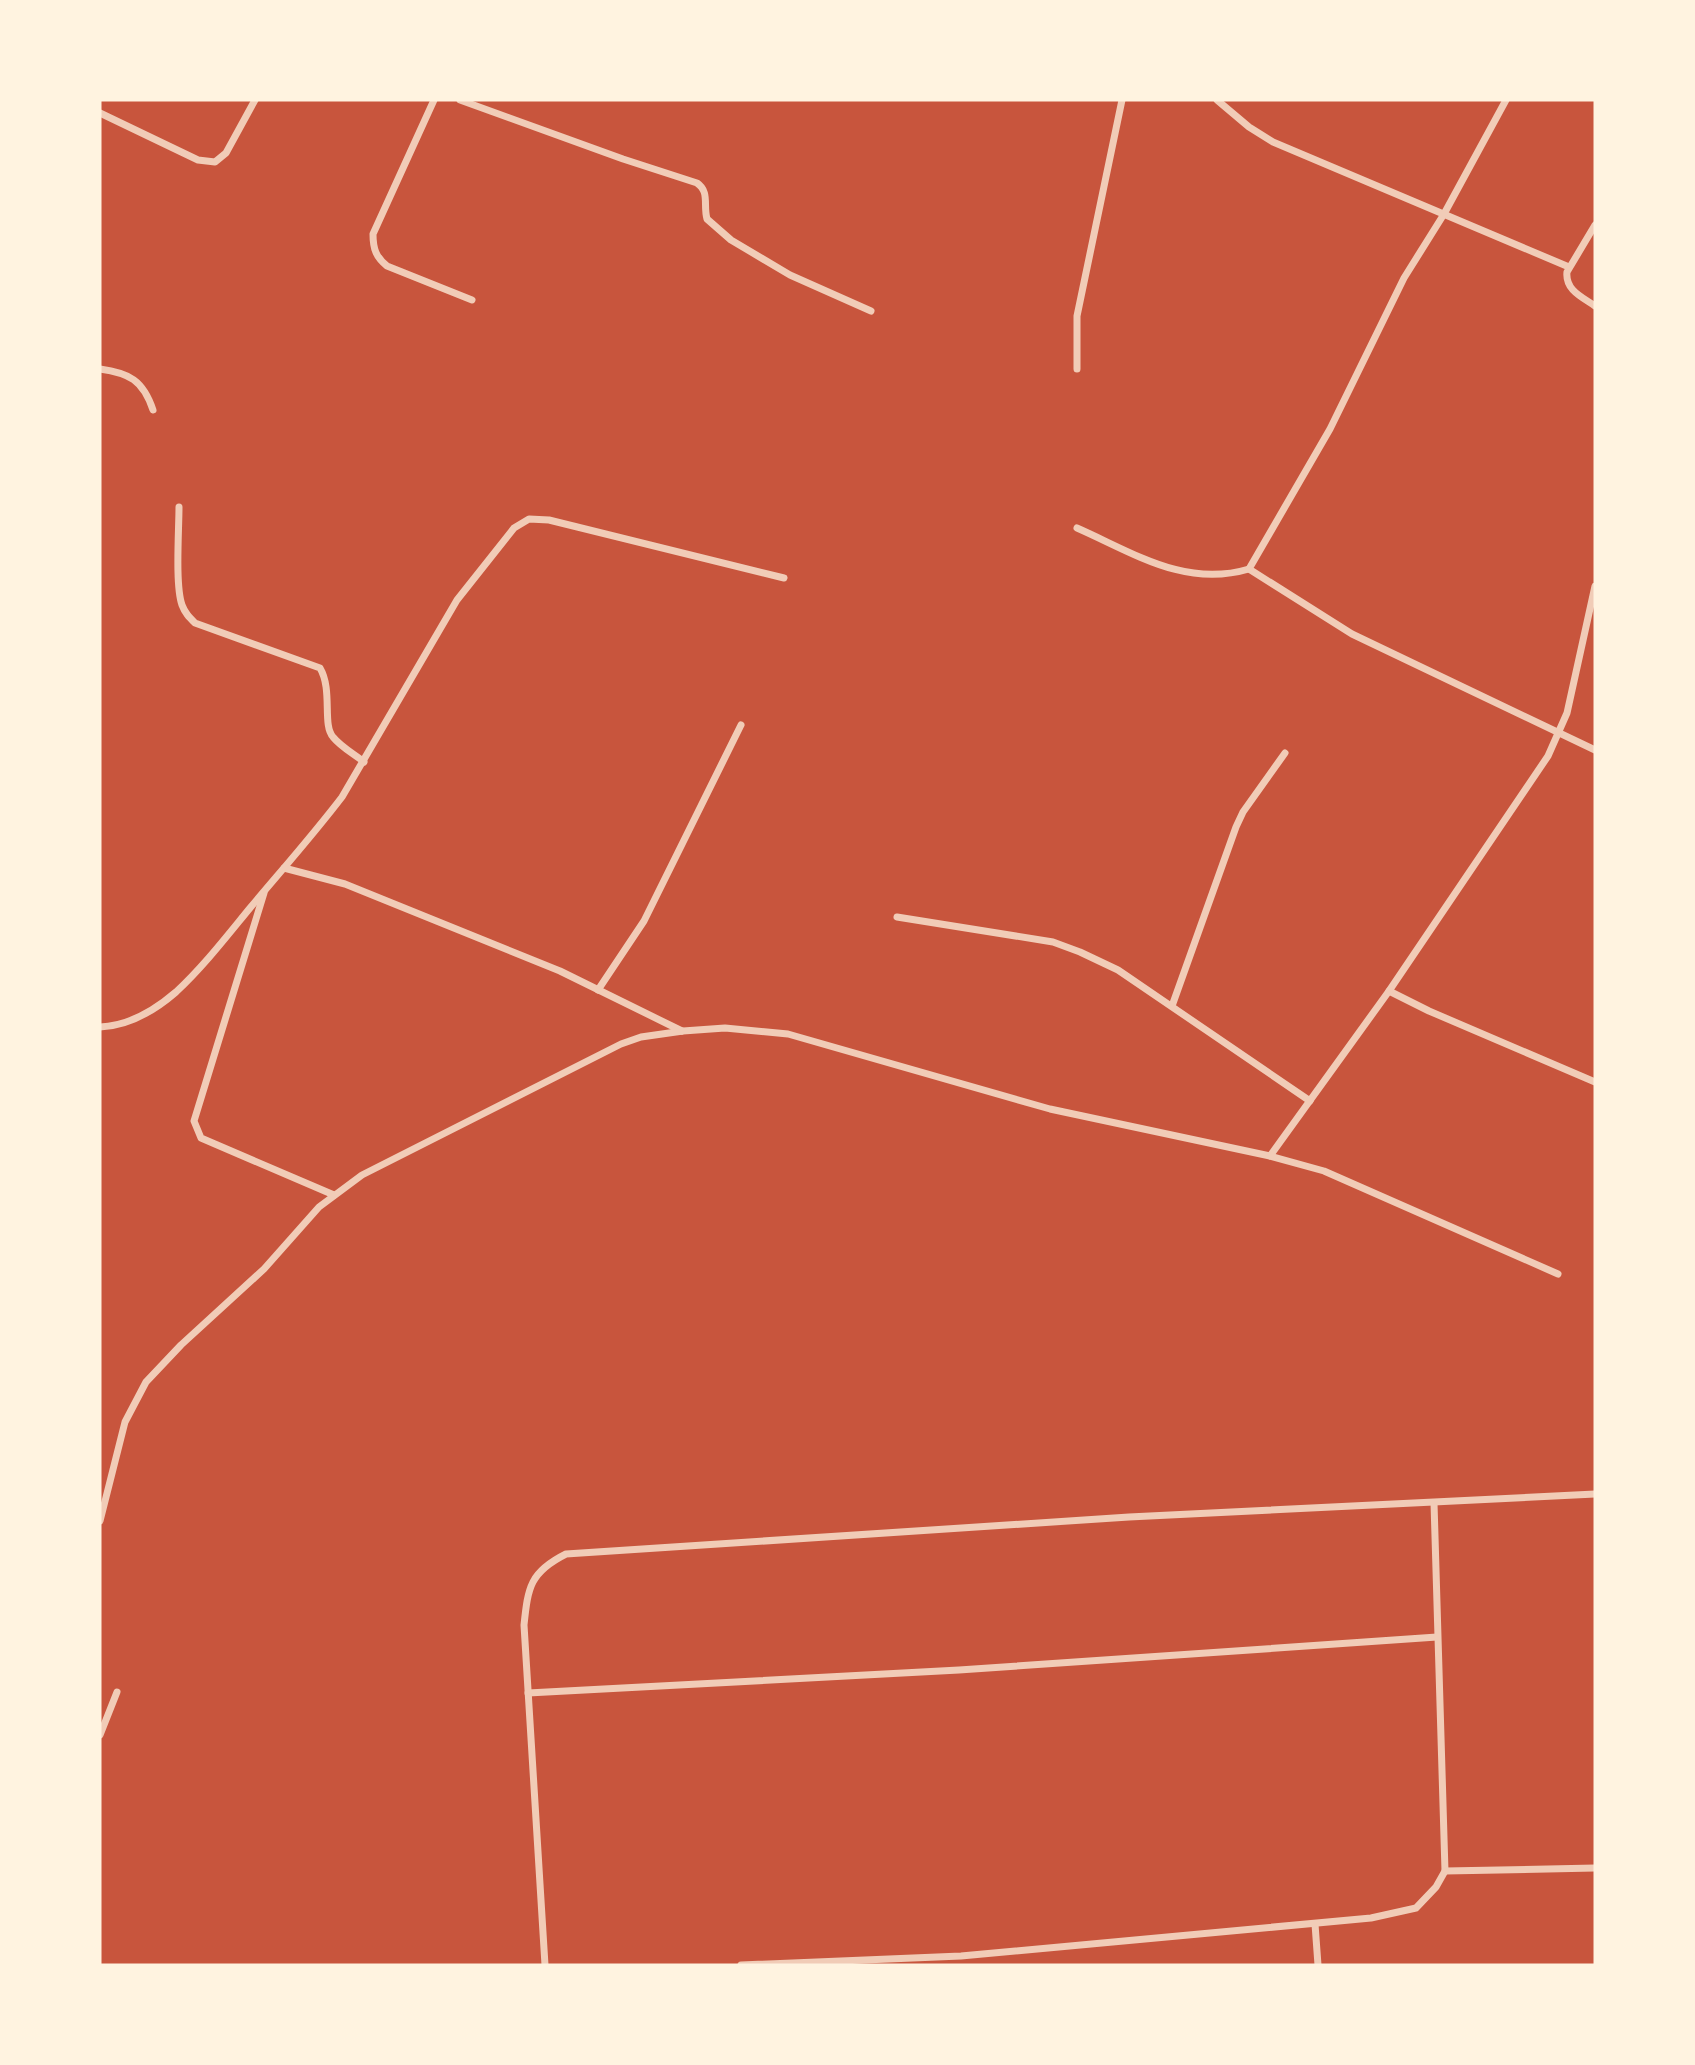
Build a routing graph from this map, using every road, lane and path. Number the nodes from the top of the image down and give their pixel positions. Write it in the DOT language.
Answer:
graph roads {
  1 [pos="255,100"];
  2 [pos="434,100"];
  3 [pos="460,100"];
  4 [pos="1122,100"];
  5 [pos="1217,100"];
  6 [pos="1506,100"];
  7 [pos="100,113"];
  8 [pos="1444,214"];
  9 [pos="1595,225"];
  10 [pos="1569,267"];
  11 [pos="472,300"];
  12 [pos="1595,306"];
  13 [pos="871,311"];
  14 [pos="100,369"];
  15 [pos="1077,369"];
  16 [pos="153,410"];
  17 [pos="179,507"];
  18 [pos="1077,528"];
  19 [pos="1249,569"];
  20 [pos="784,578"];
  21 [pos="1595,586"];
  22 [pos="741,725"];
  23 [pos="1558,734"];
  24 [pos="1595,750"];
  25 [pos="1285,753"];
  26 [pos="364,762"];
  27 [pos="284,868"];
  28 [pos="265,890"];
  29 [pos="897,917"];
  30 [pos="598,989"];
  31 [pos="1389,991"];
  32 [pos="1172,1006"];
  33 [pos="100,1027"];
  34 [pos="683,1031"];
  35 [pos="1595,1082"];
  36 [pos="1310,1101"];
  37 [pos="1270,1156"];
  38 [pos="334,1195"];
  39 [pos="1558,1273"];
  40 [pos="1595,1494"];
  41 [pos="1434,1503"];
  42 [pos="100,1521"];
  43 [pos="1437,1637"];
  44 [pos="117,1692"];
  45 [pos="528,1693"];
  46 [pos="100,1735"];
  47 [pos="1595,1868"];
  48 [pos="1445,1871"];
  49 [pos="1315,1924"];
  50 [pos="799,1964"];
  51 [pos="545,1965"];
  52 [pos="741,1965"];
  53 [pos="1318,1965"];
  1 -- 7 [label="street"];
  2 -- 11 [label="street"];
  3 -- 13 [label="street"];
  4 -- 15 [label="street"];
  5 -- 8 [label="street"];
  6 -- 8 [label="street"];
  8 -- 10 [label="street"];
  8 -- 19 [label="street"];
  9 -- 10 [label="street"];
  10 -- 12 [label="street"];
  14 -- 16 [label="street"];
  17 -- 26 [label="street"];
  18 -- 19 [label="street"];
  19 -- 23 [label="street"];
  20 -- 26 [label="street"];
  21 -- 23 [label="street"];
  22 -- 30 [label="street"];
  23 -- 24 [label="street"];
  23 -- 31 [label="street"];
  25 -- 32 [label="street"];
  26 -- 27 [label="street"];
  27 -- 28 [label="street"];
  27 -- 30 [label="street"];
  28 -- 33 [label="street"];
  28 -- 38 [label="street"];
  29 -- 32 [label="street"];
  30 -- 34 [label="street"];
  31 -- 35 [label="street"];
  31 -- 36 [label="street"];
  32 -- 36 [label="street"];
  34 -- 37 [label="street"];
  34 -- 38 [label="street"];
  36 -- 37 [label="street"];
  37 -- 39 [label="street"];
  38 -- 42 [label="street"];
  40 -- 41 [label="street"];
  41 -- 43 [label="street"];
  41 -- 45 [label="street"];
  43 -- 45 [label="street"];
  43 -- 48 [label="street"];
  44 -- 46 [label="street"];
  45 -- 51 [label="street"];
  47 -- 48 [label="street"];
  48 -- 49 [label="street"];
  49 -- 50 [label="street"];
  49 -- 53 [label="street"];
  50 -- 52 [label="street"];
}
